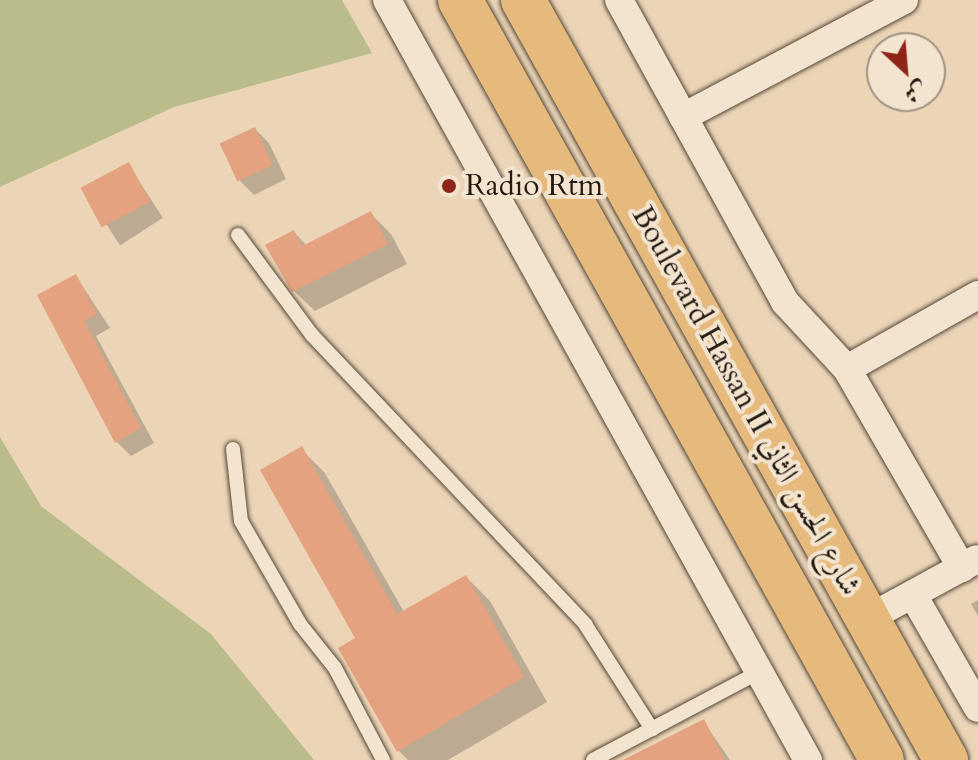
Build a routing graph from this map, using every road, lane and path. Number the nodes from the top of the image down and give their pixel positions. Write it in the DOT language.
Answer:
graph roads {
  1 [pos="387,0"];
  2 [pos="460,0"];
  3 [pos="523,0"];
  4 [pos="619,0"];
  5 [pos="901,1"];
  6 [pos="683,117"];
  7 [pos="238,235"];
  8 [pos="978,295"];
  9 [pos="847,369"];
  10 [pos="233,449"];
  11 [pos="970,563"];
  12 [pos="913,595"];
  13 [pos="867,619"];
  14 [pos="759,672"];
  15 [pos="978,708"];
  16 [pos="652,729"];
  17 [pos="383,760"];
  18 [pos="593,760"];
  19 [pos="808,760"];
  20 [pos="882,760"];
  21 [pos="946,760"];
  1 -- 14 [label="street"];
  2 -- 20 [label="main road, Boulevard Hassan II شارع الحسن الثاني"];
  3 -- 13 [label="main road, Boulevard Hassan II شارع الحسن الثاني"];
  4 -- 6 [label="street"];
  5 -- 6 [label="street"];
  6 -- 9 [label="street"];
  7 -- 16 [label="lane"];
  8 -- 9 [label="street"];
  9 -- 11 [label="street"];
  10 -- 17 [label="lane"];
  11 -- 12 [label="street"];
  12 -- 13 [label="street"];
  12 -- 15 [label="street"];
  13 -- 21 [label="main road, Boulevard Hassan II شارع الحسن الثاني"];
  14 -- 16 [label="lane"];
  14 -- 19 [label="street"];
  16 -- 18 [label="lane"];
}
